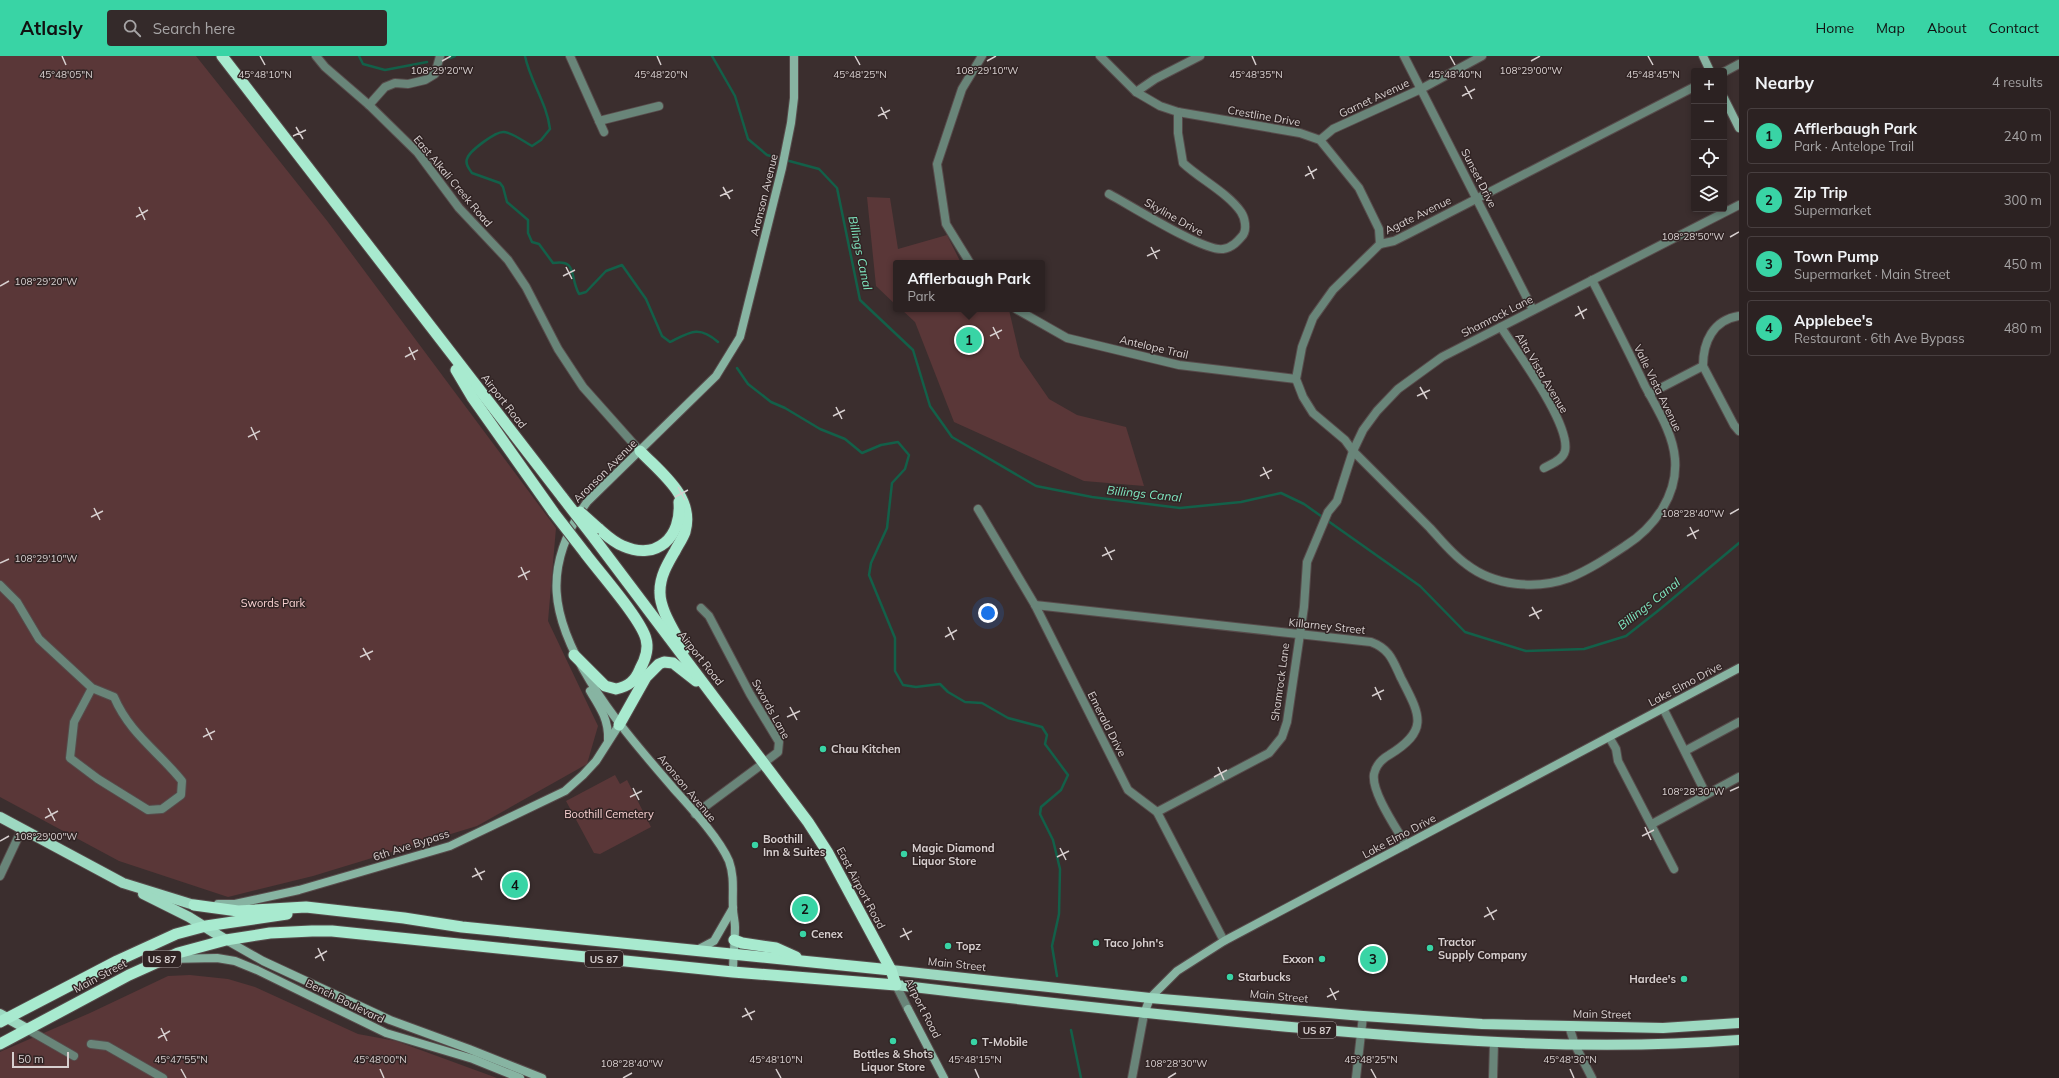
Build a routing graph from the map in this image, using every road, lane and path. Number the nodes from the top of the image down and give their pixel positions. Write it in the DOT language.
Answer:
graph roads {
  1 [pos="222,56"];
  2 [pos="316,56"];
  3 [pos="440,56"];
  4 [pos="570,56"];
  5 [pos="794,56"];
  6 [pos="982,56"];
  7 [pos="1100,56"];
  8 [pos="1200,56"];
  9 [pos="1404,56"];
  10 [pos="1482,56"];
  11 [pos="1703,56"];
  12 [pos="1739,64"];
  13 [pos="1709,68"];
  14 [pos="1727,70"];
  15 [pos="1420,89"];
  16 [pos="1691,89"];
  17 [pos="1136,92"];
  18 [pos="1727,104"];
  19 [pos="369,105"];
  20 [pos="659,106"];
  21 [pos="1178,112"];
  22 [pos="599,121"];
  23 [pos="1739,128"];
  24 [pos="604,132"];
  25 [pos="1320,140"];
  26 [pos="1109,194"];
  27 [pos="1477,198"];
  28 [pos="1739,204"];
  29 [pos="1380,244"];
  30 [pos="968,260"];
  31 [pos="1592,280"];
  32 [pos="1533,310"];
  33 [pos="1021,312"];
  34 [pos="1739,316"];
  35 [pos="1501,327"];
  36 [pos="437,336"];
  37 [pos="1704,366"];
  38 [pos="1296,379"];
  39 [pos="1649,394"];
  40 [pos="1739,431"];
  41 [pos="640,451"];
  42 [pos="1353,451"];
  43 [pos="1544,468"];
  44 [pos="676,490"];
  45 [pos="978,509"];
  46 [pos="596,533"];
  47 [pos="0,585"];
  48 [pos="1035,605"];
  49 [pos="701,608"];
  50 [pos="1298,634"];
  51 [pos="574,655"];
  52 [pos="1739,668"];
  53 [pos="696,673"];
  54 [pos="92,688"];
  55 [pos="715,697"];
  56 [pos="1662,708"];
  57 [pos="1739,722"];
  58 [pos="619,725"];
  59 [pos="1609,737"];
  60 [pos="608,741"];
  61 [pos="1685,751"];
  62 [pos="765,762"];
  63 [pos="1739,777"];
  64 [pos="1706,794"];
  65 [pos="1157,812"];
  66 [pos="695,814"];
  67 [pos="0,817"];
  68 [pos="1652,824"];
  69 [pos="22,829"];
  70 [pos="1406,845"];
  71 [pos="1674,869"];
  72 [pos="0,876"];
  73 [pos="122,882"];
  74 [pos="194,905"];
  75 [pos="733,908"];
  76 [pos="325,910"];
  77 [pos="206,926"];
  78 [pos="226,940"];
  79 [pos="734,940"];
  80 [pos="1224,941"];
  81 [pos="696,950"];
  82 [pos="733,955"];
  83 [pos="160,960"];
  84 [pos="804,961"];
  85 [pos="891,970"];
  86 [pos="733,972"];
  87 [pos="896,985"];
  88 [pos="1150,998"];
  89 [pos="908,1009"];
  90 [pos="1144,1014"];
  91 [pos="1363,1016"];
  92 [pos="3,1018"];
  93 [pos="1739,1023"];
  94 [pos="1569,1026"];
  95 [pos="27,1029"];
  96 [pos="1360,1034"];
  97 [pos="1739,1040"];
  98 [pos="1494,1042"];
  99 [pos="0,1044"];
  100 [pos="91,1044"];
  101 [pos="1575,1045"];
  102 [pos="74,1056"];
  103 [pos="163,1078"];
  104 [pos="520,1078"];
  105 [pos="542,1078"];
  106 [pos="944,1078"];
  107 [pos="1132,1078"];
  108 [pos="1356,1078"];
  109 [pos="1493,1078"];
  110 [pos="1592,1078"];
  1 -- 36 [label="highway, Airport Road"];
  2 -- 19 [label="street, East Alkali Creek Road"];
  3 -- 19 [label="street"];
  4 -- 22 [label="street"];
  5 -- 41 [label="main road, Aronson Avenue"];
  6 -- 30 [label="street"];
  7 -- 17 [label="street, Crestline Drive"];
  8 -- 17 [label="street"];
  9 -- 15 [label="street, Sunset Drive"];
  10 -- 15 [label="street, Garnet Avenue"];
  11 -- 13 [label="main road"];
  12 -- 14 [label="street"];
  15 -- 25 [label="street, Garnet Avenue"];
  15 -- 27 [label="street, Sunset Drive"];
  16 -- 27 [label="street, Agate Avenue"];
  17 -- 21 [label="street, Crestline Drive"];
  18 -- 23 [label="main road"];
  19 -- 41 [label="street, East Alkali Creek Road"];
  20 -- 22 [label="street"];
  21 -- 25 [label="street, Crestline Drive"];
  21 -- 26 [label="street, Skyline Drive"];
  22 -- 24 [label="street"];
  25 -- 29 [label="street"];
  27 -- 29 [label="street, Agate Avenue"];
  27 -- 32 [label="street, Sunset Drive"];
  28 -- 31 [label="street, Shamrock Lane"];
  29 -- 38 [label="street, Agate Avenue"];
  31 -- 32 [label="street, Shamrock Lane"];
  31 -- 39 [label="street, Valle Vista Avenue"];
  32 -- 35 [label="street, Shamrock Lane"];
  33 -- 38 [label="street, Antelope Trail"];
  34 -- 37 [label="street"];
  35 -- 42 [label="street, Shamrock Lane"];
  35 -- 43 [label="street, Alta Vista Avenue"];
  36 -- 46 [label="highway, Airport Road, bridge"];
  36 -- 51 [label="highway, bridge"];
  37 -- 39 [label="street"];
  37 -- 40 [label="street"];
  38 -- 42 [label="street"];
  39 -- 42 [label="street, Valle Vista Avenue"];
  41 -- 44 [label="highway"];
  41 -- 51 [label="main road, Aronson Avenue"];
  42 -- 50 [label="street, Shamrock Lane"];
  44 -- 46 [label="highway"];
  44 -- 53 [label="highway"];
  45 -- 48 [label="street, Emerald Drive"];
  46 -- 53 [label="highway, Airport Road"];
  47 -- 54 [label="street"];
  48 -- 50 [label="street, Killarney Street"];
  48 -- 65 [label="street, Emerald Drive"];
  49 -- 62 [label="street, Swords Lane"];
  50 -- 65 [label="street, Shamrock Lane"];
  50 -- 70 [label="street, Killarney Street"];
  51 -- 58 [label="main road, Aronson Avenue"];
  51 -- 60 [label="main road"];
  52 -- 56 [label="main road, Lake Elmo Drive"];
  53 -- 55 [label="highway, Airport Road"];
  54 -- 54 [label="street"];
  55 -- 58 [label="highway"];
  55 -- 62 [label="highway, Airport Road"];
  56 -- 59 [label="main road, Lake Elmo Drive"];
  56 -- 61 [label="street"];
  57 -- 61 [label="street"];
  58 -- 60 [label="main road, 6th Ave Bypass"];
  58 -- 66 [label="main road, Aronson Avenue"];
  59 -- 68 [label="street"];
  59 -- 70 [label="main road, Lake Elmo Drive"];
  60 -- 74 [label="main road, 6th Ave Bypass"];
  61 -- 64 [label="street"];
  62 -- 66 [label="street, Swords Lane"];
  62 -- 85 [label="highway, East Airport Road"];
  63 -- 64 [label="street"];
  64 -- 68 [label="street"];
  65 -- 80 [label="street, Emerald Drive"];
  66 -- 75 [label="main road, Aronson Avenue"];
  67 -- 69 [label="main road"];
  68 -- 71 [label="street"];
  69 -- 72 [label="street"];
  69 -- 73 [label="main road"];
  70 -- 80 [label="main road, Lake Elmo Drive"];
  73 -- 74 [label="main road"];
  73 -- 77 [label="main road"];
  74 -- 76 [label="highway"];
  75 -- 79 [label="main road, Aronson Avenue"];
  75 -- 81 [label="main road, Aronson Avenue"];
  76 -- 77 [label="highway, US 87"];
  76 -- 81 [label="highway, US 87"];
  77 -- 78 [label="main road"];
  77 -- 92 [label="highway, Main Street / US 87"];
  78 -- 83 [label="highway, Main Street / US 87"];
  78 -- 86 [label="highway, Main Street / US 87"];
  78 -- 105 [label="main road"];
  79 -- 82 [label="main road, Aronson Avenue"];
  79 -- 84 [label="highway"];
  80 -- 88 [label="main road, Lake Elmo Drive"];
  81 -- 82 [label="highway, US 87"];
  82 -- 84 [label="highway, US 87"];
  82 -- 86 [label="main road, Aronson Avenue"];
  83 -- 95 [label="highway, Main Street / US 87"];
  83 -- 104 [label="main road, Bench Boulevard"];
  84 -- 85 [label="highway, US 87"];
  85 -- 87 [label="highway, Airport Road"];
  85 -- 88 [label="main road, Main Street / US 87"];
  86 -- 87 [label="highway, US 87"];
  87 -- 89 [label="street, Airport Road"];
  87 -- 90 [label="main road, US 87"];
  88 -- 90 [label="main road, Lake Elmo Drive"];
  88 -- 91 [label="main road, Main Street / US 87"];
  89 -- 106 [label="main road, Airport Road"];
  90 -- 96 [label="main road, US 87"];
  90 -- 107 [label="street, Lake Elmo Drive"];
  91 -- 94 [label="main road, Main Street / US 87"];
  91 -- 96 [label="street"];
  92 -- 95 [label="main road"];
  93 -- 94 [label="main road, Main Street / US 87"];
  94 -- 101 [label="street"];
  95 -- 99 [label="highway, Main Street / US 87"];
  95 -- 102 [label="street"];
  96 -- 98 [label="main road, US 87"];
  96 -- 108 [label="street"];
  97 -- 101 [label="main road, US 87"];
  98 -- 101 [label="main road, US 87"];
  98 -- 109 [label="street"];
  100 -- 103 [label="street"];
  101 -- 110 [label="street"];
}
